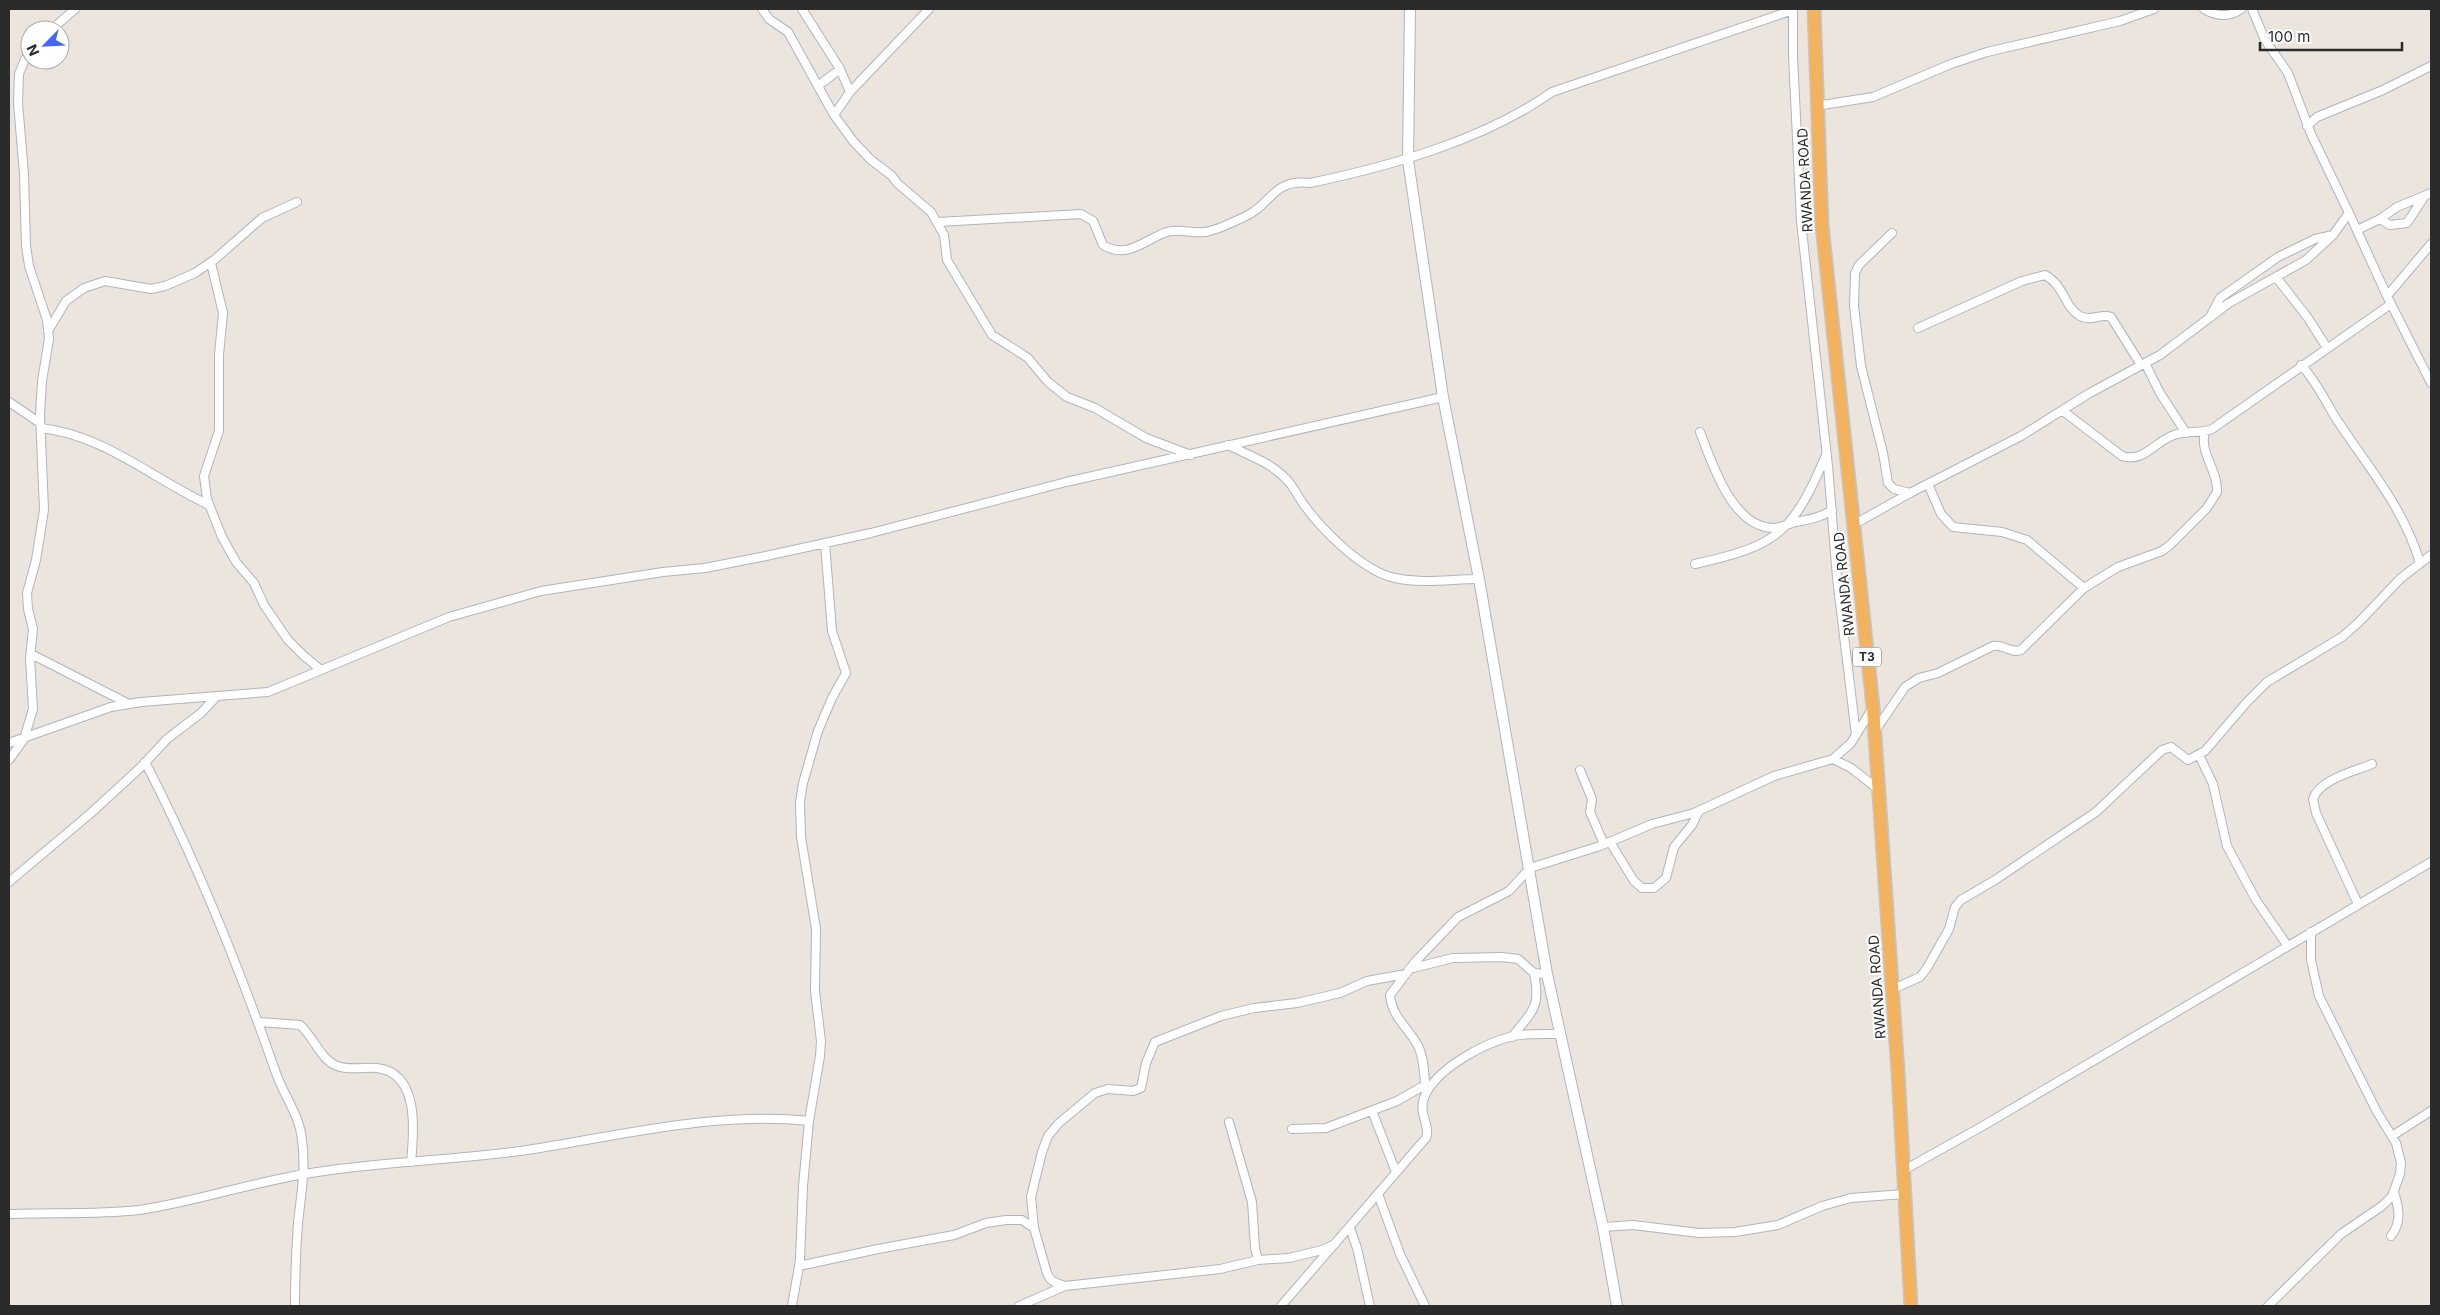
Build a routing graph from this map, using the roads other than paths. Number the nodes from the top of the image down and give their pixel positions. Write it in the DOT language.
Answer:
graph roads {
  1 [pos="75,9"];
  2 [pos="762,9"];
  3 [pos="802,9"];
  4 [pos="929,9"];
  5 [pos="1410,9"];
  6 [pos="1814,9"];
  7 [pos="2154,9"];
  8 [pos="2204,9"];
  9 [pos="1793,10"];
  10 [pos="2240,10"];
  11 [pos="2253,12"];
  12 [pos="62,20"];
  13 [pos="2431,66"];
  14 [pos="840,69"];
  15 [pos="21,70"];
  16 [pos="9,84"];
  17 [pos="818,86"];
  18 [pos="17,88"];
  19 [pos="850,92"];
  20 [pos="1816,106"];
  21 [pos="2303,114"];
  22 [pos="834,115"];
  23 [pos="2317,117"];
  24 [pos="2307,126"];
  25 [pos="1408,160"];
  26 [pos="2428,195"];
  27 [pos="297,202"];
  28 [pos="2350,213"];
  29 [pos="2380,219"];
  30 [pos="938,222"];
  31 [pos="2356,230"];
  32 [pos="1892,233"];
  33 [pos="2333,235"];
  34 [pos="2431,244"];
  35 [pos="211,263"];
  36 [pos="2276,277"];
  37 [pos="2386,296"];
  38 [pos="2391,304"];
  39 [pos="2211,315"];
  40 [pos="1918,328"];
  41 [pos="48,330"];
  42 [pos="2327,348"];
  43 [pos="2143,364"];
  44 [pos="2302,365"];
  45 [pos="2431,383"];
  46 [pos="1443,397"];
  47 [pos="9,402"];
  48 [pos="2063,411"];
  49 [pos="41,426"];
  50 [pos="1700,432"];
  51 [pos="2205,432"];
  52 [pos="2186,433"];
  53 [pos="1228,445"];
  54 [pos="1827,454"];
  55 [pos="1191,455"];
  56 [pos="1928,484"];
  57 [pos="1910,493"];
  58 [pos="209,505"];
  59 [pos="1832,510"];
  60 [pos="1787,524"];
  61 [pos="1853,525"];
  62 [pos="825,543"];
  63 [pos="2431,555"];
  64 [pos="2420,563"];
  65 [pos="1696,564"];
  66 [pos="1479,578"];
  67 [pos="2084,588"];
  68 [pos="30,654"];
  69 [pos="322,670"];
  70 [pos="217,696"];
  71 [pos="129,704"];
  72 [pos="1872,707"];
  73 [pos="1874,733"];
  74 [pos="1856,735"];
  75 [pos="24,739"];
  76 [pos="9,743"];
  77 [pos="2199,755"];
  78 [pos="1833,759"];
  79 [pos="9,760"];
  80 [pos="145,762"];
  81 [pos="2372,764"];
  82 [pos="1580,770"];
  83 [pos="1878,789"];
  84 [pos="1699,811"];
  85 [pos="1607,843"];
  86 [pos="2431,862"];
  87 [pos="1530,868"];
  88 [pos="9,882"];
  89 [pos="2358,904"];
  90 [pos="2311,932"];
  91 [pos="2287,945"];
  92 [pos="1408,972"];
  93 [pos="1534,973"];
  94 [pos="1547,974"];
  95 [pos="1893,989"];
  96 [pos="259,1022"];
  97 [pos="1559,1034"];
  98 [pos="1512,1037"];
  99 [pos="1426,1089"];
  100 [pos="1372,1111"];
  101 [pos="2431,1111"];
  102 [pos="809,1121"];
  103 [pos="1230,1122"];
  104 [pos="1292,1129"];
  105 [pos="2392,1136"];
  106 [pos="411,1162"];
  107 [pos="1904,1170"];
  108 [pos="1396,1172"];
  109 [pos="304,1174"];
  110 [pos="2394,1192"];
  111 [pos="1378,1194"];
  112 [pos="1904,1194"];
  113 [pos="9,1214"];
  114 [pos="1603,1227"];
  115 [pos="1034,1228"];
  116 [pos="1350,1228"];
  117 [pos="2391,1236"];
  118 [pos="1335,1244"];
  119 [pos="1258,1260"];
  120 [pos="799,1266"];
  121 [pos="1065,1286"];
  122 [pos="295,1306"];
  123 [pos="792,1306"];
  124 [pos="1019,1306"];
  125 [pos="1281,1306"];
  126 [pos="1370,1306"];
  127 [pos="1425,1306"];
  128 [pos="1617,1306"];
  129 [pos="1911,1306"];
  130 [pos="2268,1306"];
  1 -- 12 [label="street"];
  2 -- 17 [label="street"];
  3 -- 14 [label="street"];
  4 -- 19 [label="street"];
  5 -- 25 [label="street"];
  6 -- 20 [label="highway, RWANDA ROAD / T3"];
  7 -- 20 [label="street"];
  8 -- 10 [label="street"];
  9 -- 25 [label="street"];
  9 -- 54 [label="street"];
  10 -- 11 [label="street"];
  11 -- 21 [label="street"];
  13 -- 23 [label="street"];
  14 -- 17 [label="street"];
  14 -- 19 [label="street"];
  15 -- 18 [label="street"];
  16 -- 18 [label="street"];
  17 -- 22 [label="street"];
  18 -- 41 [label="street"];
  19 -- 22 [label="street"];
  20 -- 61 [label="highway, RWANDA ROAD / T3"];
  21 -- 23 [label="street"];
  21 -- 24 [label="street"];
  22 -- 30 [label="street"];
  23 -- 24 [label="street"];
  24 -- 28 [label="street"];
  25 -- 30 [label="street"];
  25 -- 46 [label="street"];
  26 -- 29 [label="street"];
  26 -- 29 [label="street"];
  27 -- 35 [label="street"];
  28 -- 31 [label="street"];
  28 -- 33 [label="street"];
  29 -- 31 [label="street"];
  30 -- 55 [label="street"];
  31 -- 37 [label="street"];
  32 -- 57 [label="street"];
  33 -- 36 [label="street"];
  33 -- 39 [label="street"];
  34 -- 37 [label="street"];
  35 -- 41 [label="street"];
  35 -- 58 [label="street"];
  36 -- 39 [label="street"];
  36 -- 42 [label="street"];
  37 -- 38 [label="street"];
  38 -- 42 [label="street"];
  38 -- 45 [label="street"];
  39 -- 43 [label="street"];
  40 -- 43 [label="street"];
  41 -- 49 [label="street"];
  42 -- 44 [label="street"];
  43 -- 48 [label="street"];
  43 -- 52 [label="street"];
  44 -- 51 [label="street"];
  44 -- 64 [label="street"];
  46 -- 53 [label="street"];
  46 -- 66 [label="street"];
  47 -- 49 [label="street"];
  48 -- 52 [label="street"];
  48 -- 56 [label="street"];
  49 -- 58 [label="street"];
  49 -- 68 [label="street"];
  50 -- 60 [label="street"];
  51 -- 52 [label="street"];
  51 -- 67 [label="street"];
  53 -- 55 [label="street"];
  53 -- 66 [label="street"];
  54 -- 59 [label="street"];
  54 -- 60 [label="street"];
  55 -- 62 [label="street"];
  56 -- 57 [label="street"];
  56 -- 67 [label="street"];
  57 -- 61 [label="street"];
  58 -- 69 [label="street"];
  59 -- 60 [label="street"];
  59 -- 74 [label="street"];
  60 -- 65 [label="street"];
  61 -- 72 [label="highway, RWANDA ROAD / T3"];
  62 -- 69 [label="street"];
  62 -- 102 [label="street"];
  63 -- 64 [label="street"];
  64 -- 77 [label="street"];
  66 -- 87 [label="street"];
  67 -- 73 [label="street"];
  68 -- 71 [label="street"];
  68 -- 75 [label="street"];
  69 -- 70 [label="street"];
  70 -- 71 [label="street"];
  70 -- 80 [label="street"];
  71 -- 75 [label="street"];
  72 -- 73 [label="highway, RWANDA ROAD / T3"];
  72 -- 74 [label="street"];
  73 -- 83 [label="highway, RWANDA ROAD / T3"];
  74 -- 78 [label="street"];
  75 -- 76 [label="street"];
  75 -- 79 [label="street"];
  77 -- 91 [label="street"];
  77 -- 95 [label="street"];
  78 -- 83 [label="street"];
  78 -- 84 [label="street"];
  80 -- 88 [label="street"];
  80 -- 96 [label="street"];
  81 -- 89 [label="street"];
  82 -- 85 [label="street"];
  83 -- 95 [label="highway, RWANDA ROAD / T3"];
  84 -- 85 [label="street"];
  84 -- 85 [label="street"];
  85 -- 87 [label="street"];
  86 -- 89 [label="street"];
  87 -- 92 [label="street"];
  87 -- 94 [label="street"];
  89 -- 90 [label="street"];
  90 -- 91 [label="street"];
  90 -- 105 [label="street"];
  91 -- 107 [label="street"];
  92 -- 93 [label="street"];
  92 -- 99 [label="street"];
  92 -- 115 [label="street"];
  93 -- 94 [label="street"];
  93 -- 98 [label="street"];
  94 -- 97 [label="street"];
  95 -- 107 [label="highway, RWANDA ROAD / T3"];
  96 -- 106 [label="street"];
  96 -- 109 [label="street"];
  97 -- 98 [label="street"];
  97 -- 114 [label="street"];
  98 -- 99 [label="street"];
  99 -- 100 [label="street"];
  99 -- 108 [label="street"];
  100 -- 104 [label="street"];
  100 -- 108 [label="street"];
  101 -- 105 [label="street"];
  102 -- 106 [label="street"];
  102 -- 120 [label="street"];
  103 -- 119 [label="street"];
  105 -- 110 [label="street"];
  106 -- 109 [label="street"];
  107 -- 112 [label="highway, RWANDA ROAD / T3"];
  108 -- 111 [label="street"];
  109 -- 113 [label="street"];
  109 -- 122 [label="street"];
  110 -- 117 [label="street"];
  110 -- 130 [label="street"];
  111 -- 116 [label="street"];
  111 -- 127 [label="street"];
  112 -- 114 [label="street"];
  112 -- 129 [label="highway, RWANDA ROAD / T3"];
  114 -- 128 [label="street"];
  115 -- 120 [label="street"];
  115 -- 121 [label="street"];
  116 -- 118 [label="street"];
  116 -- 126 [label="street"];
  118 -- 119 [label="street"];
  118 -- 125 [label="street"];
  119 -- 121 [label="street"];
  120 -- 123 [label="street"];
  121 -- 124 [label="street"];
}
